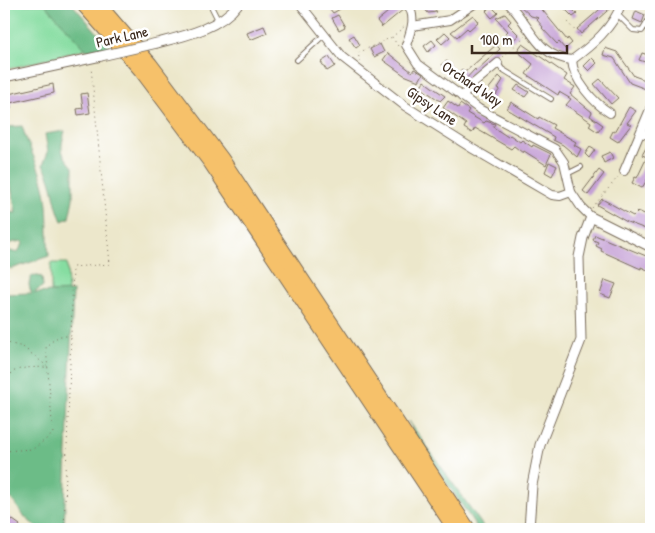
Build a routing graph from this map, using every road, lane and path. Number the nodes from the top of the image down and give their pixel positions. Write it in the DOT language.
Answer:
graph roads {
  1 [pos="83,4"];
  2 [pos="98,4"];
  3 [pos="210,4"];
  4 [pos="238,4"];
  5 [pos="300,4"];
  6 [pos="407,4"];
  7 [pos="474,4"];
  8 [pos="509,4"];
  9 [pos="621,4"];
  10 [pos="618,15"];
  11 [pos="651,16"];
  12 [pos="218,20"];
  13 [pos="567,22"];
  14 [pos="412,26"];
  15 [pos="531,30"];
  16 [pos="324,35"];
  17 [pos="392,37"];
  18 [pos="589,46"];
  19 [pos="90,59"];
  20 [pos="297,60"];
  21 [pos="572,60"];
  22 [pos="498,64"];
  23 [pos="361,70"];
  24 [pos="4,77"];
  25 [pos="462,96"];
  26 [pos="551,99"];
  27 [pos="651,107"];
  28 [pos="610,114"];
  29 [pos="641,132"];
  30 [pos="651,136"];
  31 [pos="581,167"];
  32 [pos="624,171"];
  33 [pos="566,174"];
  34 [pos="571,192"];
  35 [pos="589,216"];
  36 [pos="651,247"];
  37 [pos="71,336"];
  38 [pos="4,342"];
  39 [pos="48,367"];
  40 [pos="4,382"];
  41 [pos="4,450"];
  42 [pos="64,529"];
  43 [pos="455,529"];
  44 [pos="468,529"];
  45 [pos="529,529"];
  1 -- 43 [label="highway"];
  2 -- 44 [label="highway"];
  3 -- 12 [label="lane"];
  4 -- 12 [label="street, Park Lane"];
  5 -- 16 [label="street, Gipsy Lane"];
  6 -- 14 [label="street, Orchard Way"];
  7 -- 14 [label="street"];
  8 -- 15 [label="street"];
  9 -- 10 [label="street"];
  10 -- 11 [label="lane"];
  10 -- 18 [label="street"];
  12 -- 19 [label="street, Park Lane, bridge"];
  13 -- 18 [label="path"];
  14 -- 25 [label="street, Orchard Way"];
  15 -- 21 [label="street"];
  15 -- 22 [label="path"];
  16 -- 20 [label="lane"];
  16 -- 23 [label="street, Gipsy Lane"];
  17 -- 23 [label="path"];
  18 -- 21 [label="street"];
  19 -- 24 [label="street, Park Lane"];
  19 -- 37 [label="path"];
  21 -- 28 [label="street"];
  22 -- 25 [label="street"];
  22 -- 26 [label="lane"];
  23 -- 34 [label="street, Gipsy Lane"];
  25 -- 33 [label="street, Orchard Way"];
  27 -- 29 [label="street"];
  29 -- 30 [label="street"];
  29 -- 32 [label="street"];
  31 -- 33 [label="lane"];
  32 -- 35 [label="path"];
  33 -- 34 [label="street, Orchard Way"];
  34 -- 35 [label="street, Orchard Way"];
  35 -- 36 [label="street"];
  35 -- 45 [label="street"];
  37 -- 39 [label="path"];
  37 -- 42 [label="path"];
  38 -- 39 [label="path"];
  39 -- 40 [label="path"];
  39 -- 41 [label="path"];
}
